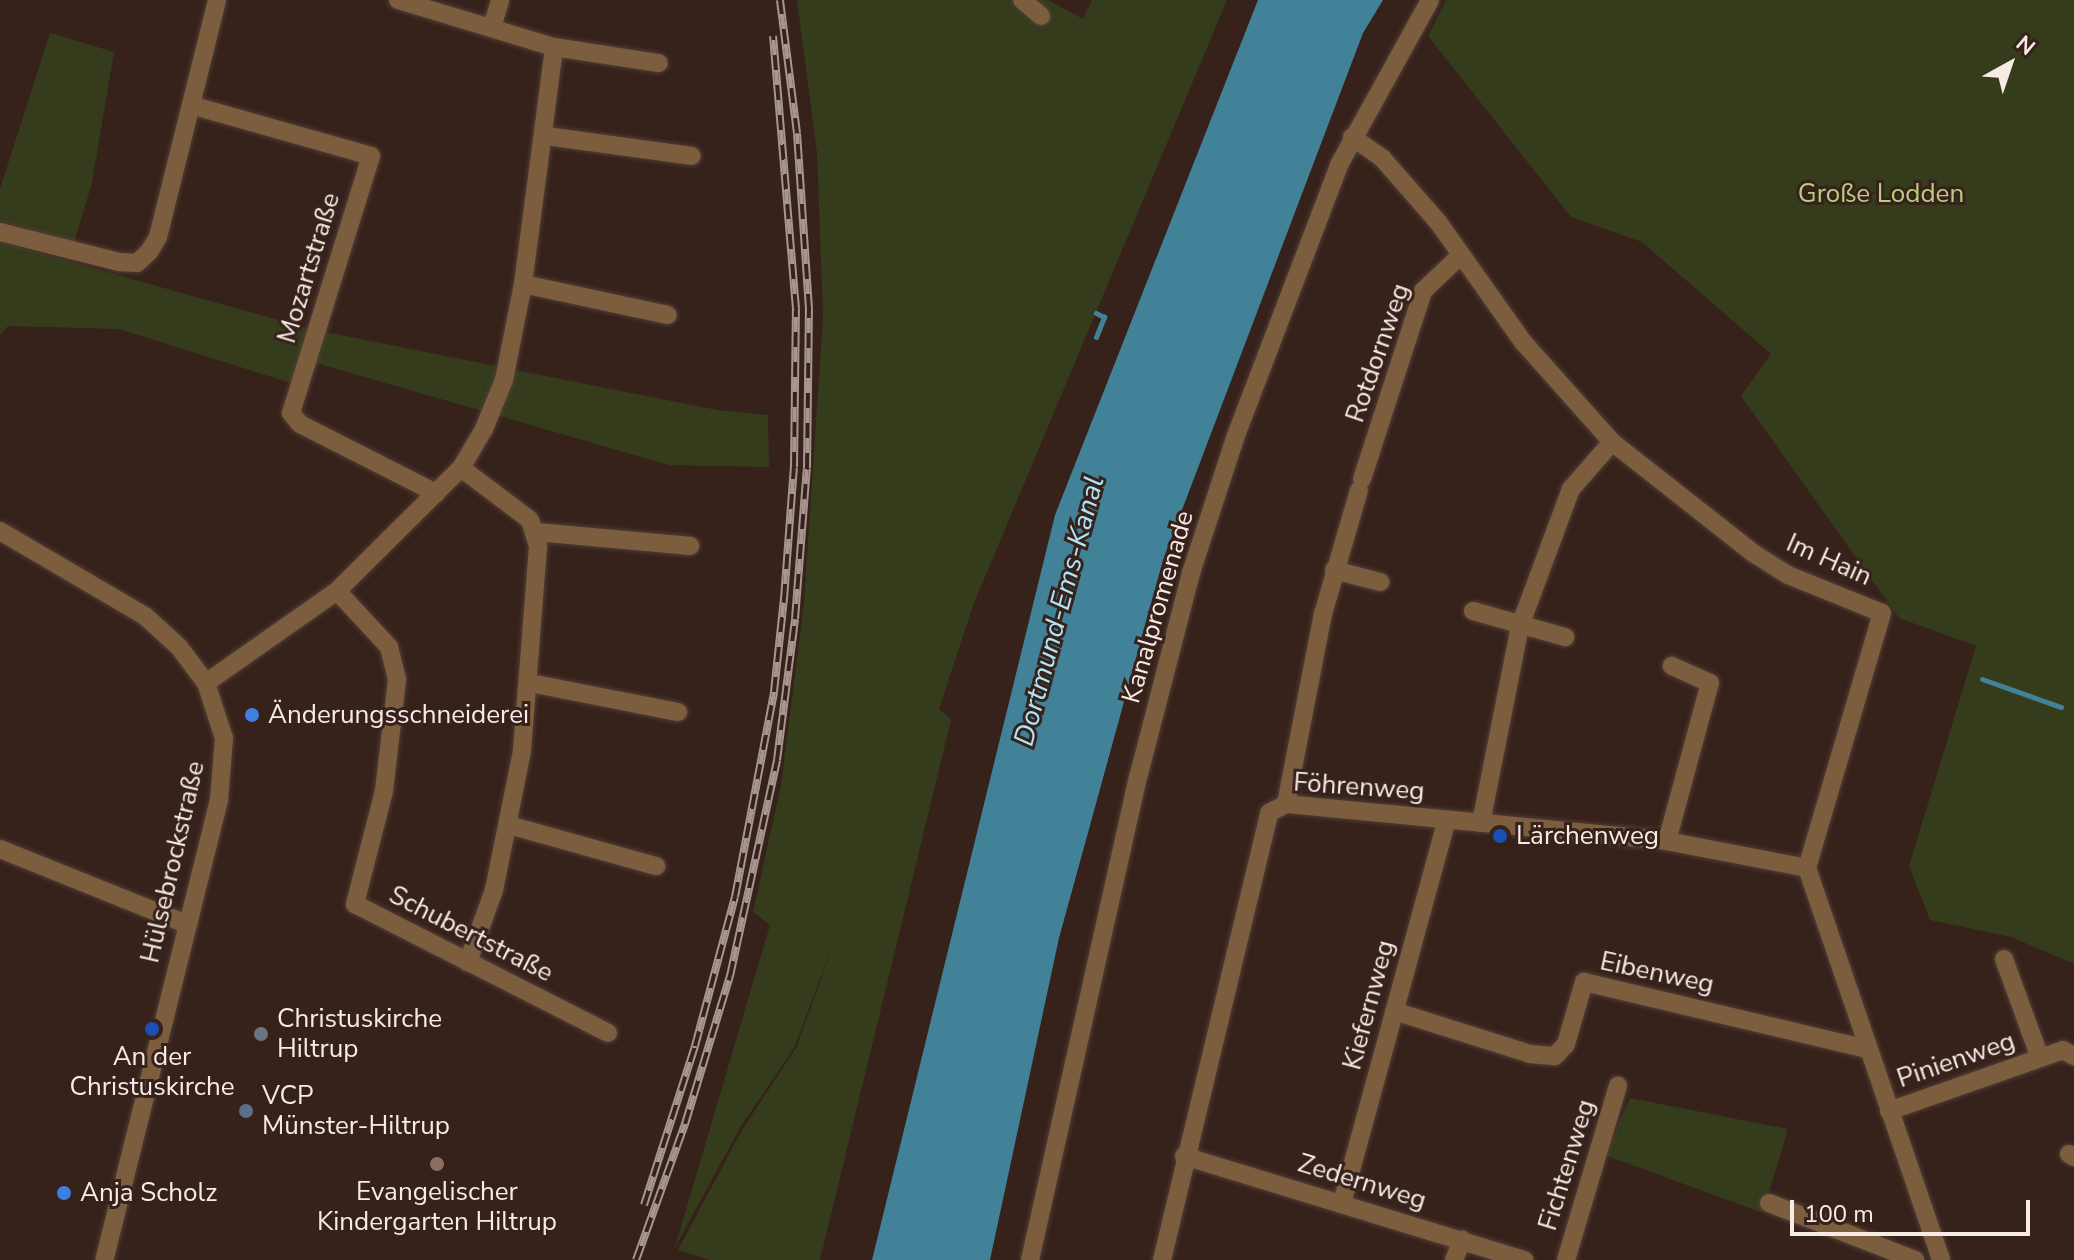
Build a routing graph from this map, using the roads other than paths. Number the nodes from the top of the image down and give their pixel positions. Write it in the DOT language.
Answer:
graph roads {
  1 [pos="217,0"];
  2 [pos="398,0"];
  3 [pos="500,0"];
  4 [pos="1022,0"];
  5 [pos="1430,0"];
  6 [pos="1041,16"];
  7 [pos="492,27"];
  8 [pos="554,47"];
  9 [pos="659,63"];
  10 [pos="191,105"];
  11 [pos="546,136"];
  12 [pos="1352,137"];
  13 [pos="692,156"];
  14 [pos="0,232"];
  15 [pos="1461,255"];
  16 [pos="523,284"];
  17 [pos="668,315"];
  18 [pos="1612,442"];
  19 [pos="461,468"];
  20 [pos="436,493"];
  21 [pos="0,531"];
  22 [pos="537,532"];
  23 [pos="690,546"];
  24 [pos="1334,570"];
  25 [pos="1380,582"];
  26 [pos="337,591"];
  27 [pos="1473,611"];
  28 [pos="1520,626"];
  29 [pos="1565,637"];
  30 [pos="1672,666"];
  31 [pos="206,683"];
  32 [pos="530,683"];
  33 [pos="678,712"];
  34 [pos="1286,804"];
  35 [pos="1447,820"];
  36 [pos="1481,823"];
  37 [pos="509,825"];
  38 [pos="1667,841"];
  39 [pos="0,849"];
  40 [pos="656,866"];
  41 [pos="1807,868"];
  42 [pos="187,924"];
  43 [pos="2004,959"];
  44 [pos="468,962"];
  45 [pos="1394,1011"];
  46 [pos="608,1033"];
  47 [pos="1867,1049"];
  48 [pos="2074,1056"];
  49 [pos="2040,1058"];
  50 [pos="1618,1086"];
  51 [pos="1889,1111"];
  52 [pos="1184,1156"];
  53 [pos="1342,1203"];
  54 [pos="1769,1203"];
  55 [pos="1462,1240"];
  56 [pos="104,1260"];
  57 [pos="1030,1260"];
  58 [pos="1162,1260"];
  59 [pos="1454,1260"];
  60 [pos="1524,1260"];
  61 [pos="1566,1260"];
  62 [pos="1915,1260"];
  63 [pos="1941,1260"];
  1 -- 10 [label="street"];
  2 -- 7 [label="street"];
  3 -- 7 [label="street"];
  4 -- 6 [label="street"];
  5 -- 12 [label="street, Kanalpromenade"];
  7 -- 8 [label="street"];
  8 -- 9 [label="street"];
  8 -- 11 [label="street"];
  10 -- 14 [label="street"];
  10 -- 20 [label="street, Mozartstraße"];
  11 -- 13 [label="street"];
  11 -- 16 [label="street"];
  12 -- 15 [label="street, Im Hain"];
  12 -- 57 [label="street, Kanalpromenade"];
  15 -- 18 [label="street, Im Hain"];
  15 -- 24 [label="street, Rotdornweg"];
  16 -- 17 [label="street"];
  16 -- 19 [label="street"];
  18 -- 28 [label="street"];
  18 -- 41 [label="street, Im Hain"];
  19 -- 20 [label="street"];
  19 -- 22 [label="street"];
  20 -- 26 [label="street"];
  21 -- 31 [label="street, Hülsebrockstraße"];
  22 -- 23 [label="street"];
  22 -- 32 [label="street"];
  24 -- 25 [label="street"];
  24 -- 34 [label="street, Rotdornweg"];
  26 -- 31 [label="street"];
  26 -- 44 [label="street, Schubertstraße"];
  27 -- 28 [label="street"];
  28 -- 29 [label="street"];
  28 -- 36 [label="street"];
  30 -- 38 [label="street"];
  31 -- 42 [label="street, Hülsebrockstraße"];
  32 -- 33 [label="street"];
  32 -- 37 [label="street"];
  34 -- 35 [label="street, Föhrenweg"];
  34 -- 52 [label="street, Föhrenweg"];
  35 -- 36 [label="street, Föhrenweg"];
  35 -- 45 [label="street, Kiefernweg"];
  36 -- 38 [label="street, Föhrenweg"];
  37 -- 40 [label="street"];
  37 -- 44 [label="street"];
  38 -- 41 [label="street, Föhrenweg"];
  39 -- 42 [label="street"];
  41 -- 47 [label="street"];
  42 -- 56 [label="street, Hülsebrockstraße"];
  43 -- 49 [label="street, Pinienweg"];
  44 -- 46 [label="street, Schubertstraße"];
  45 -- 47 [label="street, Eibenweg"];
  45 -- 53 [label="street, Kiefernweg"];
  47 -- 51 [label="street"];
  48 -- 49 [label="street, Pinienweg"];
  49 -- 51 [label="street, Pinienweg"];
  50 -- 61 [label="street, Fichtenweg"];
  51 -- 63 [label="street"];
  52 -- 53 [label="street, Zedernweg"];
  52 -- 58 [label="street, Föhrenweg"];
  53 -- 55 [label="street, Zedernweg"];
  54 -- 62 [label="street"];
  55 -- 59 [label="street"];
  55 -- 60 [label="street, Zedernweg"];
}
